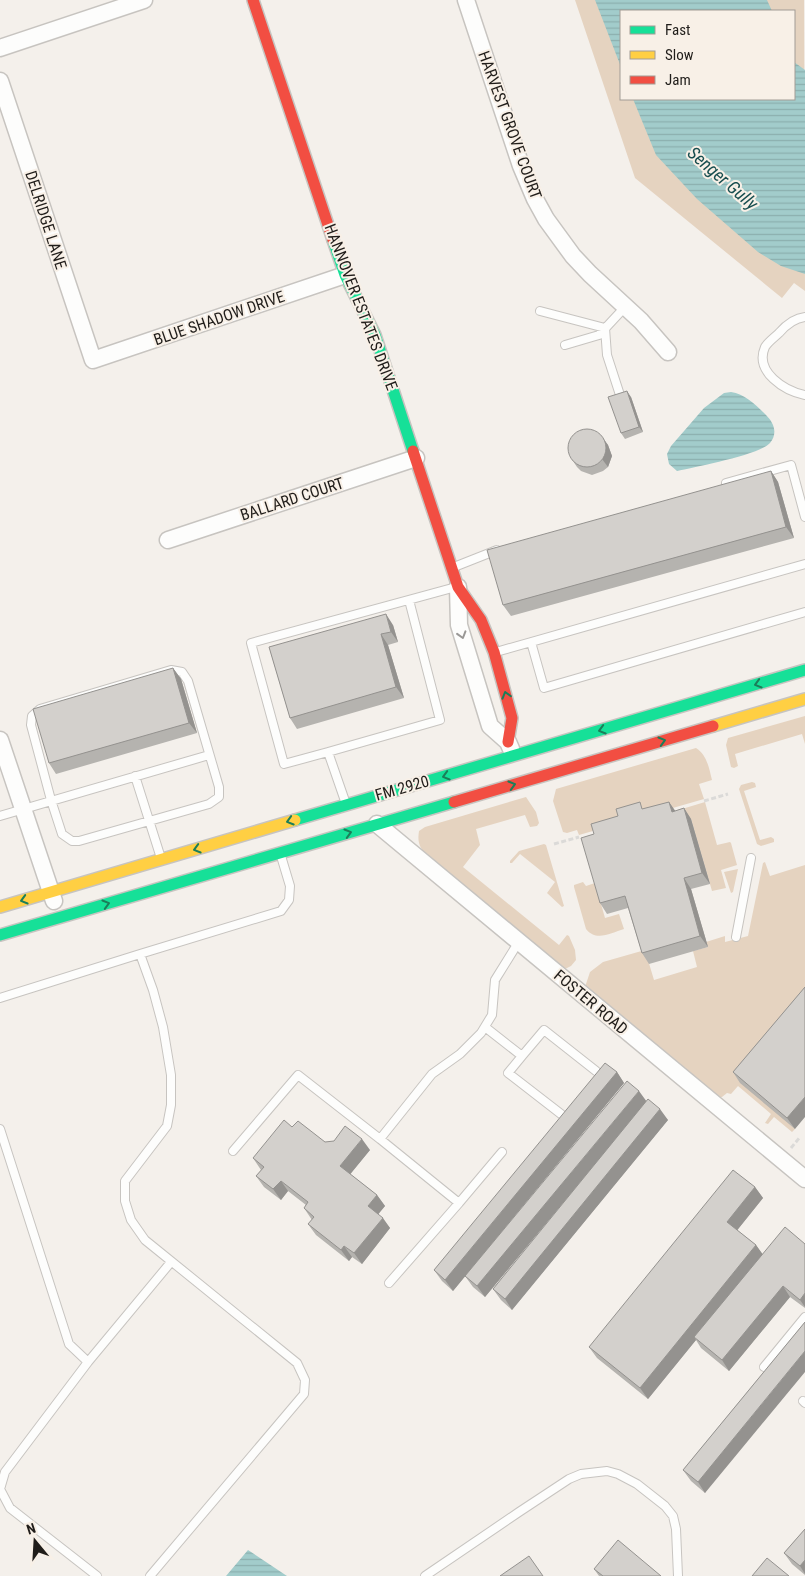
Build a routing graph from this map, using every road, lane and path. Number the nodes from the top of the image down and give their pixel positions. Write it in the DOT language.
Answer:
graph roads {
  1 [pos="144,0"];
  2 [pos="253,0"];
  3 [pos="466,0"];
  4 [pos="0,48"];
  5 [pos="0,80"];
  6 [pos="345,275"];
  7 [pos="625,307"];
  8 [pos="540,311"];
  9 [pos="805,317"];
  10 [pos="605,328"];
  11 [pos="565,345"];
  12 [pos="668,352"];
  13 [pos="93,360"];
  14 [pos="620,395"];
  15 [pos="805,395"];
  16 [pos="416,458"];
  17 [pos="716,486"];
  18 [pos="805,517"];
  19 [pos="168,540"];
  20 [pos="509,546"];
  21 [pos="805,564"];
  22 [pos="452,568"];
  23 [pos="458,587"];
  24 [pos="409,600"];
  25 [pos="805,612"];
  26 [pos="531,642"];
  27 [pos="494,652"];
  28 [pos="805,670"];
  29 [pos="805,699"];
  30 [pos="0,740"];
  31 [pos="512,749"];
  32 [pos="328,752"];
  33 [pos="209,755"];
  34 [pos="135,776"];
  35 [pos="728,794"];
  36 [pos="51,800"];
  37 [pos="704,800"];
  38 [pos="346,805"];
  39 [pos="23,809"];
  40 [pos="0,816"];
  41 [pos="148,822"];
  42 [pos="377,824"];
  43 [pos="579,837"];
  44 [pos="554,844"];
  45 [pos="280,853"];
  46 [pos="751,858"];
  47 [pos="162,860"];
  48 [pos="50,892"];
  49 [pos="0,907"];
  50 [pos="59,918"];
  51 [pos="0,935"];
  52 [pos="736,937"];
  53 [pos="518,943"];
  54 [pos="140,954"];
  55 [pos="0,998"];
  56 [pos="485,1027"];
  57 [pos="522,1056"];
  58 [pos="596,1071"];
  59 [pos="561,1114"];
  60 [pos="0,1129"];
  61 [pos="380,1139"];
  62 [pos="233,1151"];
  63 [pos="502,1152"];
  64 [pos="805,1179"];
  65 [pos="460,1203"];
  66 [pos="171,1262"];
  67 [pos="389,1283"];
  68 [pos="805,1317"];
  69 [pos="88,1362"];
  70 [pos="764,1367"];
  71 [pos="97,1576"];
  72 [pos="150,1576"];
  73 [pos="425,1576"];
  74 [pos="678,1576"];
  1 -- 4 [label="street"];
  2 -- 6 [label="main road, HANNOVER ESTATES DRIVE"];
  3 -- 7 [label="street, HARVEST GROVE COURT"];
  5 -- 13 [label="street, DELRIDGE LANE"];
  6 -- 13 [label="street, BLUE SHADOW DRIVE"];
  6 -- 16 [label="main road, HANNOVER ESTATES DRIVE"];
  7 -- 10 [label="lane"];
  7 -- 12 [label="street, HARVEST GROVE COURT"];
  8 -- 10 [label="lane"];
  9 -- 15 [label="lane"];
  10 -- 11 [label="lane"];
  10 -- 14 [label="lane"];
  16 -- 19 [label="street, BALLARD COURT"];
  16 -- 22 [label="main road, HANNOVER ESTATES DRIVE"];
  17 -- 18 [label="lane"];
  20 -- 22 [label="lane"];
  21 -- 26 [label="lane"];
  22 -- 23 [label="main road, HANNOVER ESTATES DRIVE"];
  23 -- 24 [label="lane"];
  23 -- 27 [label="main road, HANNOVER ESTATES DRIVE"];
  23 -- 31 [label="street, HANNOVER ESTATES DRIVE, one-way"];
  24 -- 32 [label="lane"];
  24 -- 32 [label="lane"];
  25 -- 26 [label="lane"];
  26 -- 27 [label="lane"];
  31 -- 27 [label="main road, HANNOVER ESTATES DRIVE, one-way"];
  28 -- 31 [label="main road, FM 2920 / FM 2920, one-way"];
  42 -- 29 [label="main road, FM 2920 / FM 2920, one-way"];
  30 -- 39 [label="street"];
  31 -- 38 [label="main road, FM 2920 / FM 2920, one-way"];
  32 -- 38 [label="lane"];
  33 -- 34 [label="lane"];
  33 -- 36 [label="lane"];
  33 -- 41 [label="lane"];
  34 -- 36 [label="lane"];
  34 -- 41 [label="lane"];
  35 -- 37 [label="path"];
  36 -- 39 [label="lane"];
  36 -- 41 [label="lane"];
  38 -- 47 [label="main road, FM 2920 / FM 2920, one-way"];
  39 -- 40 [label="lane"];
  39 -- 48 [label="street"];
  41 -- 47 [label="lane"];
  45 -- 42 [label="main road, FM 2920 / FM 2920, one-way"];
  42 -- 53 [label="street, FOSTER ROAD"];
  43 -- 44 [label="path"];
  50 -- 45 [label="main road, FM 2920 / FM 2920, one-way"];
  45 -- 54 [label="lane"];
  46 -- 52 [label="lane"];
  47 -- 48 [label="main road, FM 2920 / FM 2920"];
  48 -- 49 [label="main road, FM 2920 / FM 2920, one-way"];
  48 -- 50 [label="street"];
  50 -- 51 [label="main road, FM 2920 / FM 2920"];
  53 -- 56 [label="lane"];
  53 -- 64 [label="street, FOSTER ROAD"];
  54 -- 55 [label="lane"];
  54 -- 66 [label="lane"];
  56 -- 57 [label="lane"];
  56 -- 61 [label="lane"];
  57 -- 58 [label="lane"];
  57 -- 59 [label="lane"];
  60 -- 69 [label="lane"];
  61 -- 62 [label="lane"];
  61 -- 65 [label="lane"];
  63 -- 65 [label="lane"];
  65 -- 67 [label="lane"];
  66 -- 69 [label="lane"];
  66 -- 72 [label="lane"];
  68 -- 70 [label="lane"];
  69 -- 71 [label="lane"];
  73 -- 74 [label="lane"];
}
